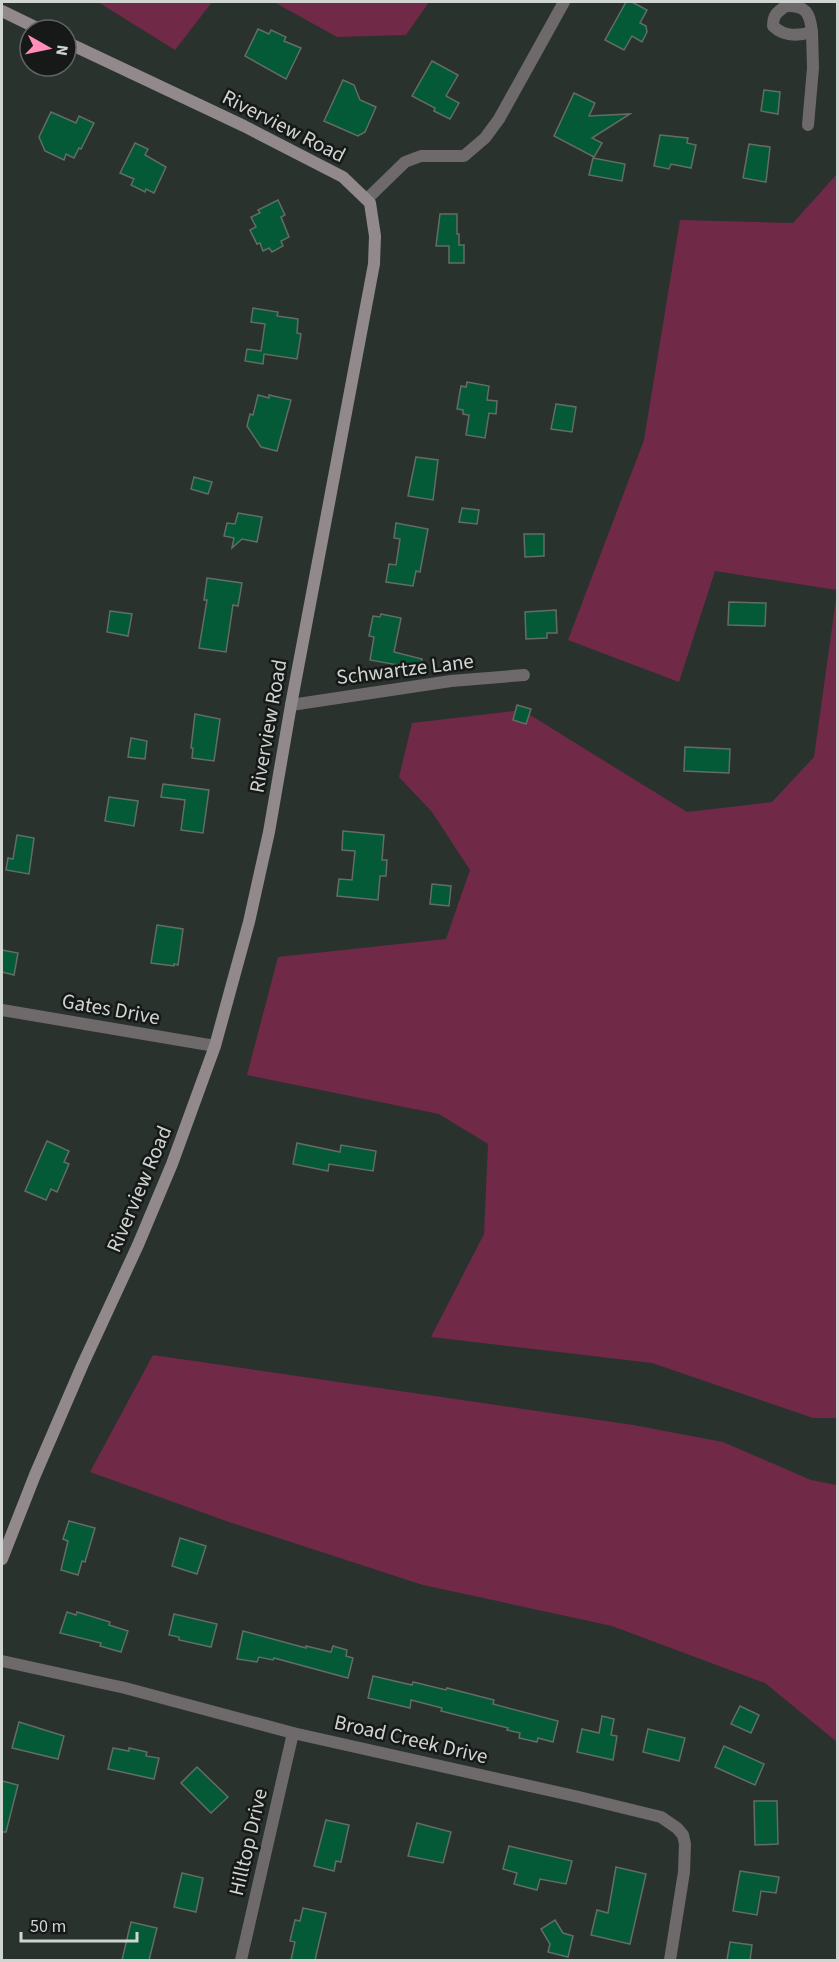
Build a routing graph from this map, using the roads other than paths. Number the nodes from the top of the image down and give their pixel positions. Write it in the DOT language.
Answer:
graph roads {
  1 [pos="564,2"];
  2 [pos="2,11"];
  3 [pos="18,19"];
  4 [pos="812,32"];
  5 [pos="78,48"];
  6 [pos="808,125"];
  7 [pos="367,199"];
  8 [pos="525,675"];
  9 [pos="291,705"];
  10 [pos="2,1010"];
  11 [pos="214,1046"];
  12 [pos="2,1559"];
  13 [pos="2,1661"];
  14 [pos="293,1733"];
  15 [pos="241,1960"];
  16 [pos="670,1960"];
  1 -- 7 [label="street"];
  2 -- 3 [label="street"];
  4 -- 6 [label="street"];
  5 -- 7 [label="street, Riverview Road"];
  7 -- 9 [label="street, Riverview Road"];
  8 -- 9 [label="street, Schwartze Lane"];
  9 -- 11 [label="street, Riverview Road"];
  10 -- 11 [label="street, Gates Drive"];
  11 -- 12 [label="street, Riverview Road"];
  13 -- 14 [label="street, Broad Creek Drive"];
  14 -- 15 [label="street, Hilltop Drive"];
  14 -- 16 [label="street, Broad Creek Drive"];
}
